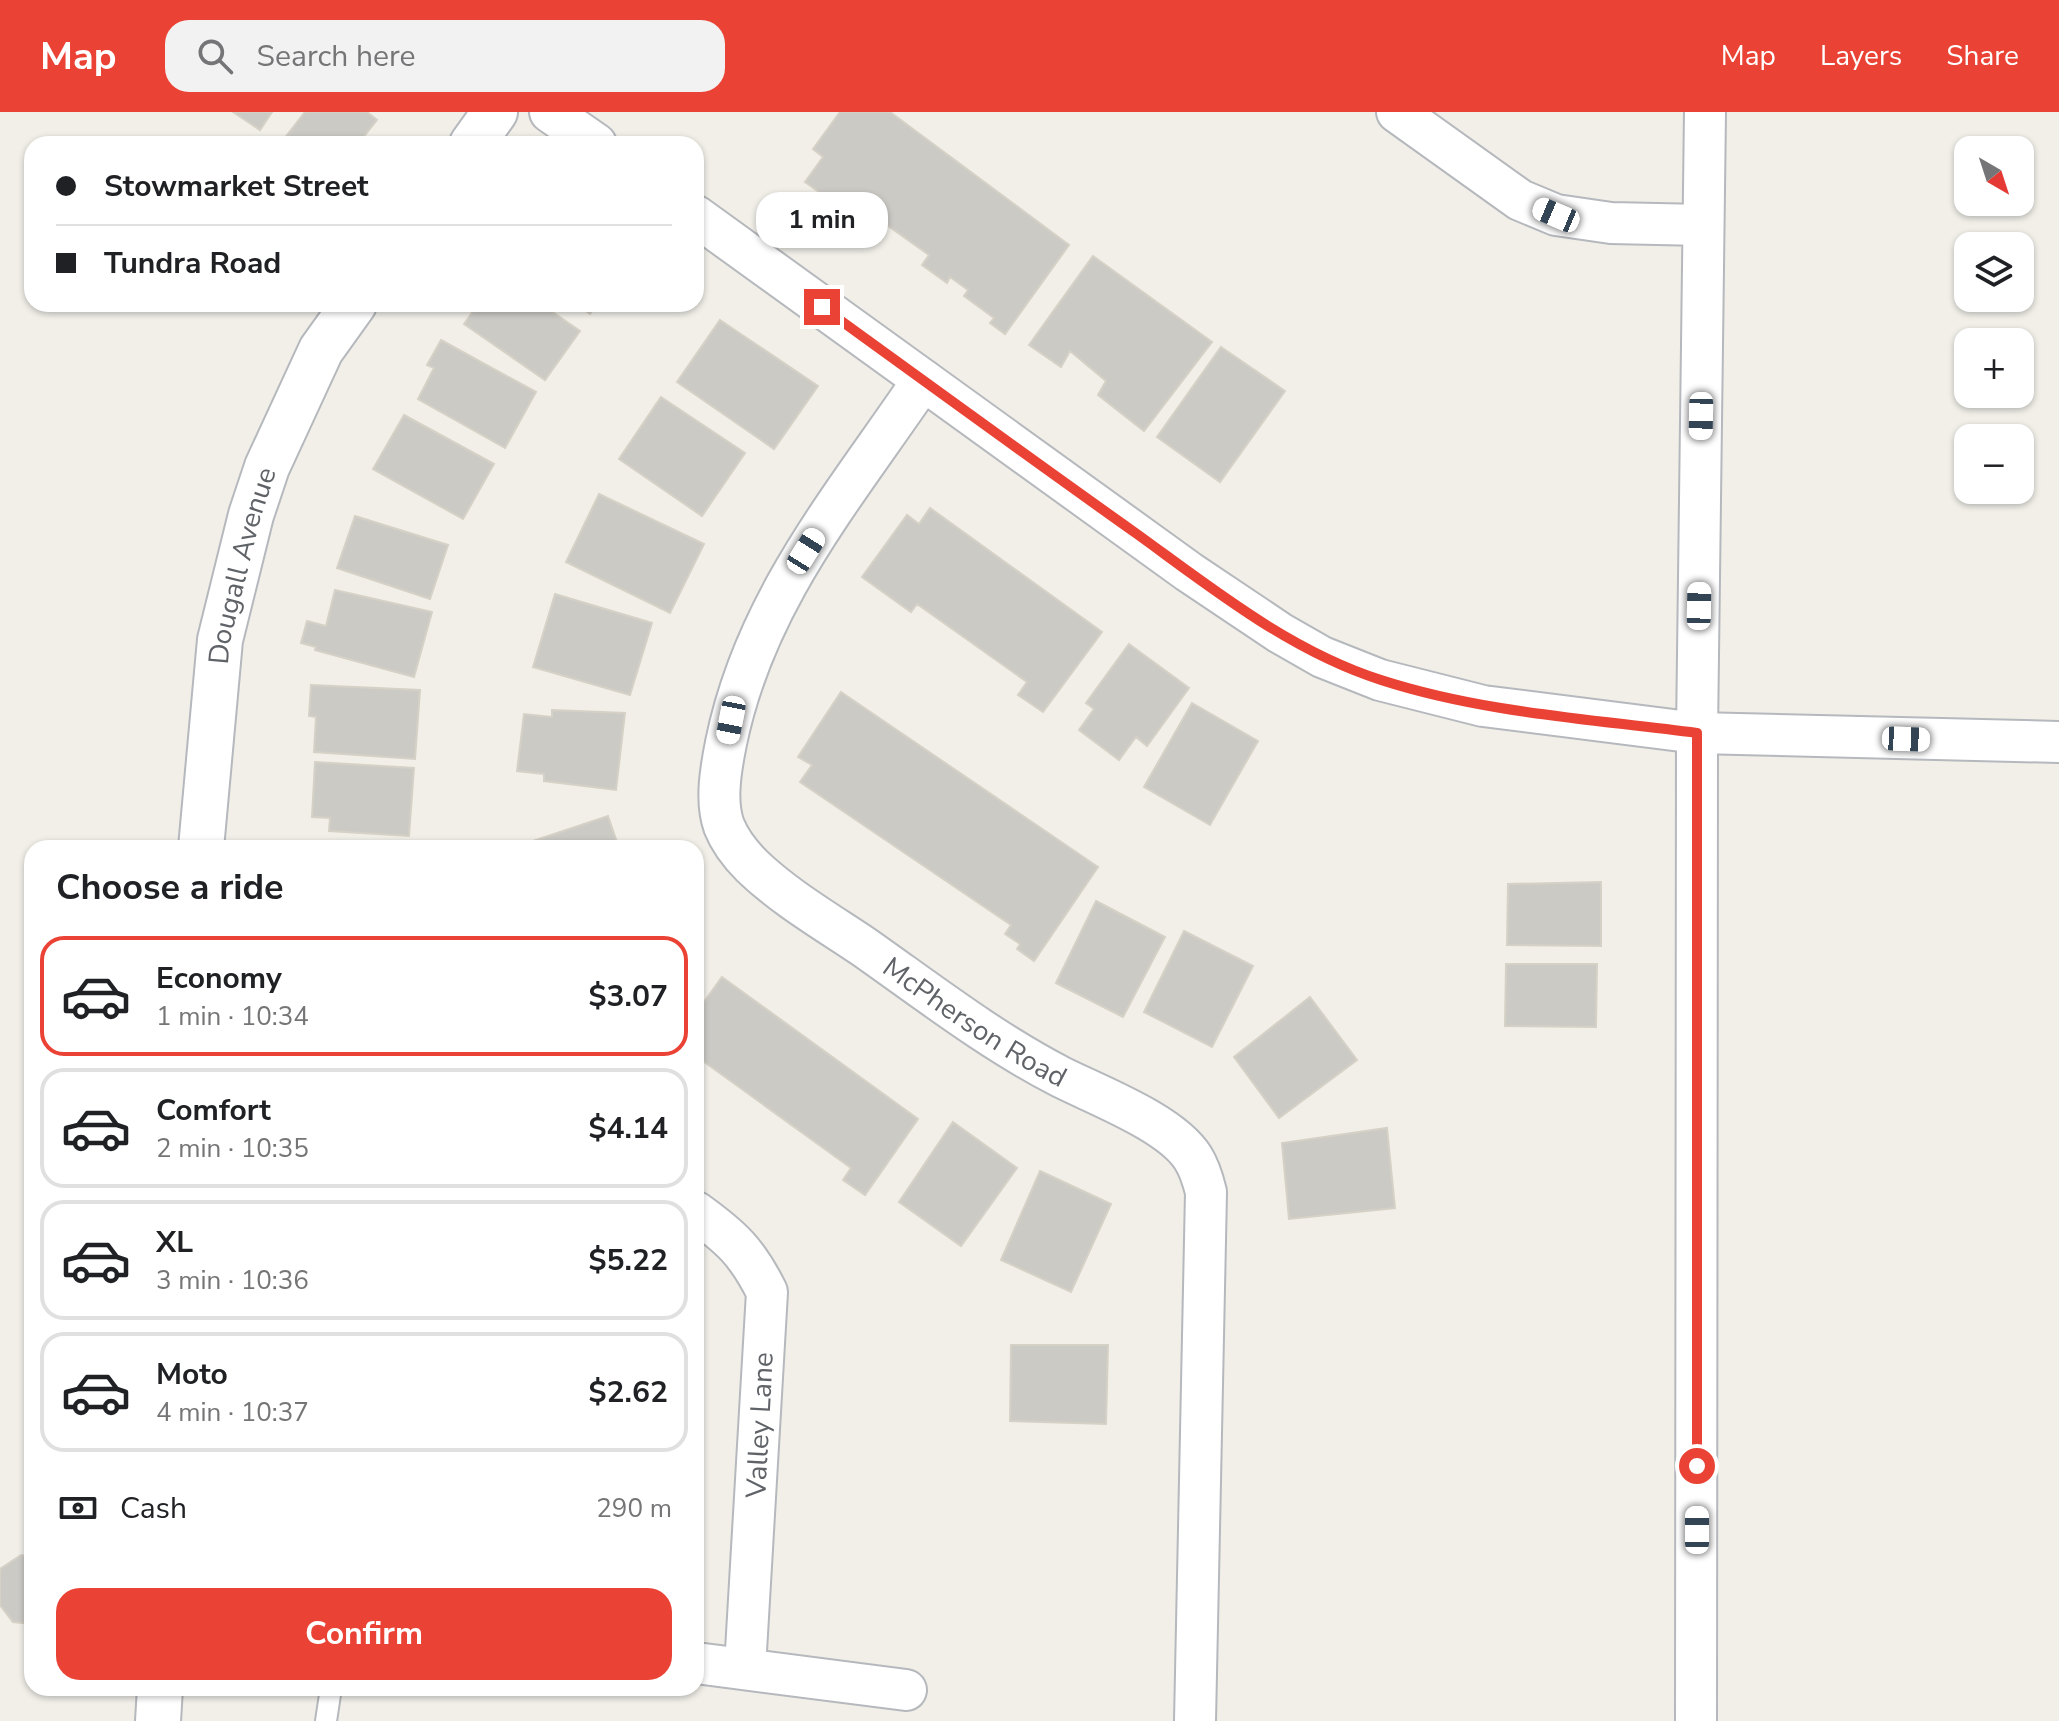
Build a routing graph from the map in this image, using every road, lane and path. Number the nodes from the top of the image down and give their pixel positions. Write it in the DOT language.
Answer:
graph roads {
  1 [pos="495,112"];
  2 [pos="550,112"];
  3 [pos="1397,112"];
  4 [pos="1705,112"];
  5 [pos="478,136"];
  6 [pos="584,136"];
  7 [pos="704,222"];
  8 [pos="1703,225"];
  9 [pos="348,312"];
  10 [pos="923,380"];
  11 [pos="1697,733"];
  12 [pos="2059,742"];
  13 [pos="202,840"];
  14 [pos="704,1218"];
  15 [pos="704,1664"];
  16 [pos="745,1668"];
  17 [pos="906,1690"];
  18 [pos="160,1696"];
  19 [pos="330,1696"];
  20 [pos="158,1721"];
  21 [pos="326,1721"];
  22 [pos="1195,1721"];
  23 [pos="1696,1721"];
  1 -- 5 [label="street"];
  2 -- 6 [label="street"];
  3 -- 8 [label="street"];
  4 -- 8 [label="street"];
  7 -- 10 [label="street"];
  8 -- 11 [label="street"];
  9 -- 13 [label="street, Dougall Avenue"];
  10 -- 11 [label="street"];
  10 -- 22 [label="street, McPherson Road"];
  11 -- 12 [label="street"];
  11 -- 23 [label="street"];
  14 -- 16 [label="street, Valley Lane"];
  15 -- 16 [label="street"];
  16 -- 17 [label="street"];
  18 -- 20 [label="street"];
  19 -- 21 [label="lane"];
}
